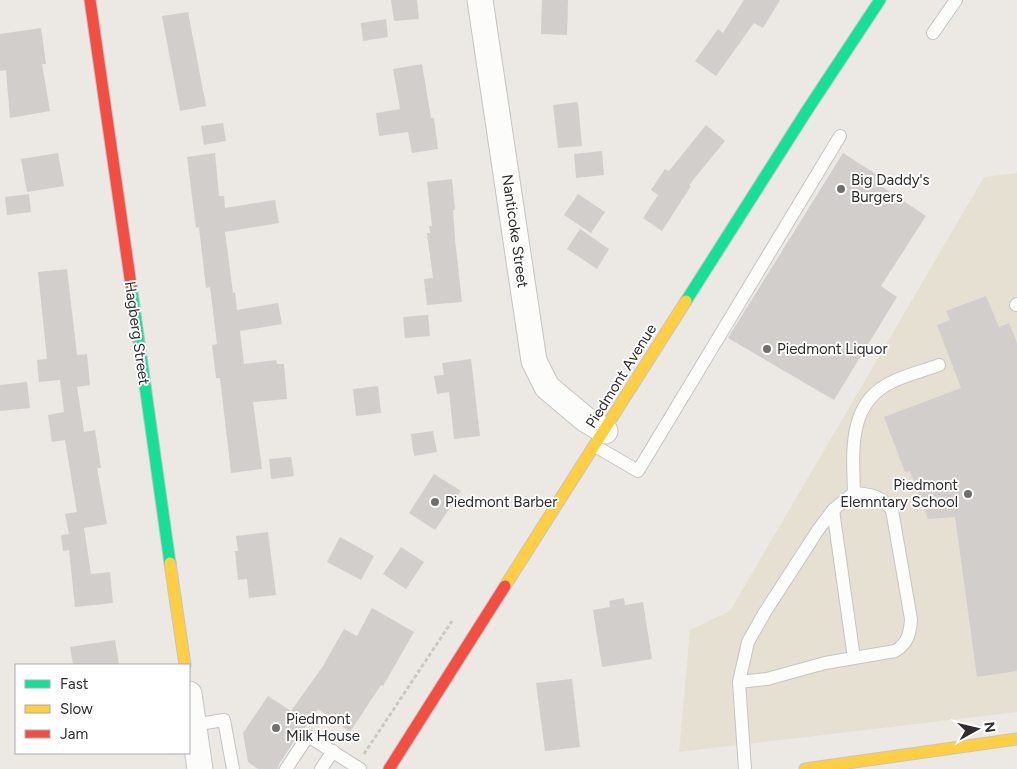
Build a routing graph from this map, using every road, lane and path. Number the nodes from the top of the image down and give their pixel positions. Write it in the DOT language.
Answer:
graph roads {
  1 [pos="90,0"];
  2 [pos="480,0"];
  3 [pos="880,0"];
  4 [pos="956,0"];
  5 [pos="933,32"];
  6 [pos="840,136"];
  7 [pos="939,365"];
  8 [pos="600,438"];
  9 [pos="854,494"];
  10 [pos="833,510"];
  11 [pos="854,658"];
  12 [pos="185,664"];
  13 [pos="739,682"];
  14 [pos="190,702"];
  15 [pos="193,725"];
  16 [pos="1017,738"];
  17 [pos="333,751"];
  18 [pos="904,762"];
  19 [pos="355,767"];
  20 [pos="200,769"];
  21 [pos="233,769"];
  22 [pos="286,769"];
  23 [pos="321,769"];
  24 [pos="388,769"];
  25 [pos="745,769"];
  26 [pos="805,769"];
  1 -- 12 [label="main road, Hagberg Street"];
  2 -- 8 [label="street, Nanticoke Street"];
  3 -- 8 [label="main road, Piedmont Avenue"];
  4 -- 5 [label="lane"];
  6 -- 8 [label="lane"];
  7 -- 9 [label="lane"];
  8 -- 24 [label="main road, Piedmont Avenue"];
  9 -- 10 [label="lane"];
  9 -- 11 [label="lane"];
  10 -- 11 [label="lane"];
  10 -- 13 [label="lane"];
  11 -- 13 [label="lane"];
  13 -- 25 [label="lane"];
  14 -- 15 [label="street"];
  15 -- 20 [label="street"];
  15 -- 21 [label="lane"];
  16 -- 18 [label="main road"];
  17 -- 19 [label="lane"];
  17 -- 22 [label="lane"];
  17 -- 23 [label="lane"];
  18 -- 26 [label="main road"];
}
